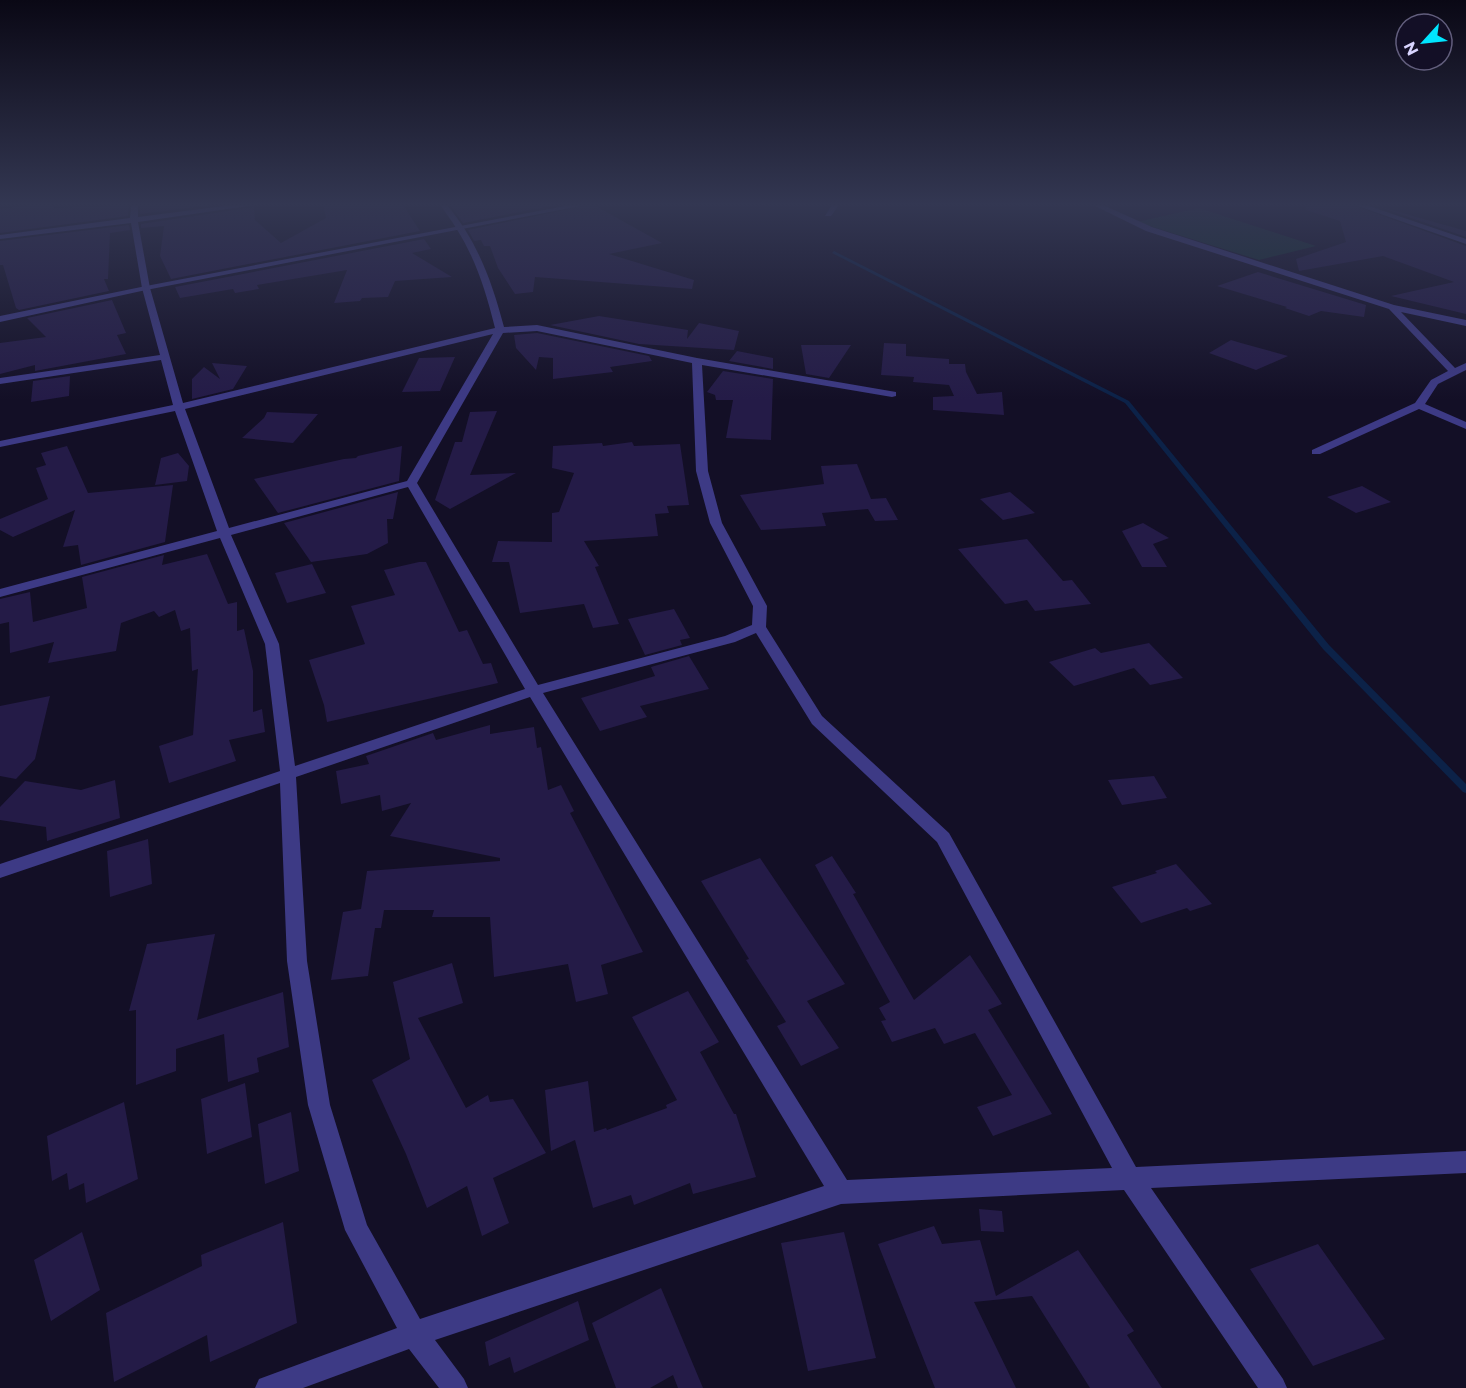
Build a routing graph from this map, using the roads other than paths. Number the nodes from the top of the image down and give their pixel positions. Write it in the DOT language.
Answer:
graph roads {
  1 [pos="143,270"];
  2 [pos="244,270"];
  3 [pos="485,270"];
  4 [pos="1276,270"];
  5 [pos="146,288"];
  6 [pos="1392,307"];
  7 [pos="0,319"];
  8 [pos="1466,323"];
  9 [pos="500,330"];
  10 [pos="165,357"];
  11 [pos="697,361"];
  12 [pos="1466,366"];
  13 [pos="1454,372"];
  14 [pos="0,381"];
  15 [pos="892,394"];
  16 [pos="1419,405"];
  17 [pos="179,407"];
  18 [pos="1466,426"];
  19 [pos="0,444"];
  20 [pos="1316,452"];
  21 [pos="411,483"];
  22 [pos="225,535"];
  23 [pos="0,593"];
  24 [pos="759,627"];
  25 [pos="534,690"];
  26 [pos="288,773"];
  27 [pos="0,871"];
  28 [pos="1466,1162"];
  29 [pos="1130,1177"];
  30 [pos="841,1192"];
  31 [pos="414,1334"];
  32 [pos="268,1388"];
  33 [pos="455,1388"];
  34 [pos="1274,1388"];
  1 -- 5 [label="street"];
  2 -- 5 [label="street"];
  3 -- 9 [label="street"];
  4 -- 6 [label="street"];
  5 -- 7 [label="street"];
  5 -- 10 [label="street"];
  6 -- 8 [label="street"];
  6 -- 13 [label="street"];
  9 -- 11 [label="street"];
  9 -- 17 [label="street"];
  9 -- 21 [label="street"];
  10 -- 14 [label="street"];
  10 -- 17 [label="street"];
  11 -- 15 [label="street"];
  11 -- 24 [label="street"];
  12 -- 13 [label="street"];
  13 -- 16 [label="street"];
  16 -- 18 [label="street"];
  16 -- 20 [label="street"];
  17 -- 19 [label="street"];
  17 -- 22 [label="street"];
  21 -- 22 [label="street"];
  21 -- 25 [label="street"];
  22 -- 23 [label="street"];
  22 -- 26 [label="street"];
  24 -- 25 [label="street"];
  24 -- 29 [label="street"];
  25 -- 26 [label="street"];
  25 -- 30 [label="street"];
  26 -- 27 [label="street"];
  26 -- 31 [label="street"];
  28 -- 29 [label="street"];
  29 -- 30 [label="street"];
  29 -- 34 [label="street"];
  30 -- 31 [label="street"];
  31 -- 32 [label="street"];
  31 -- 33 [label="street"];
}
